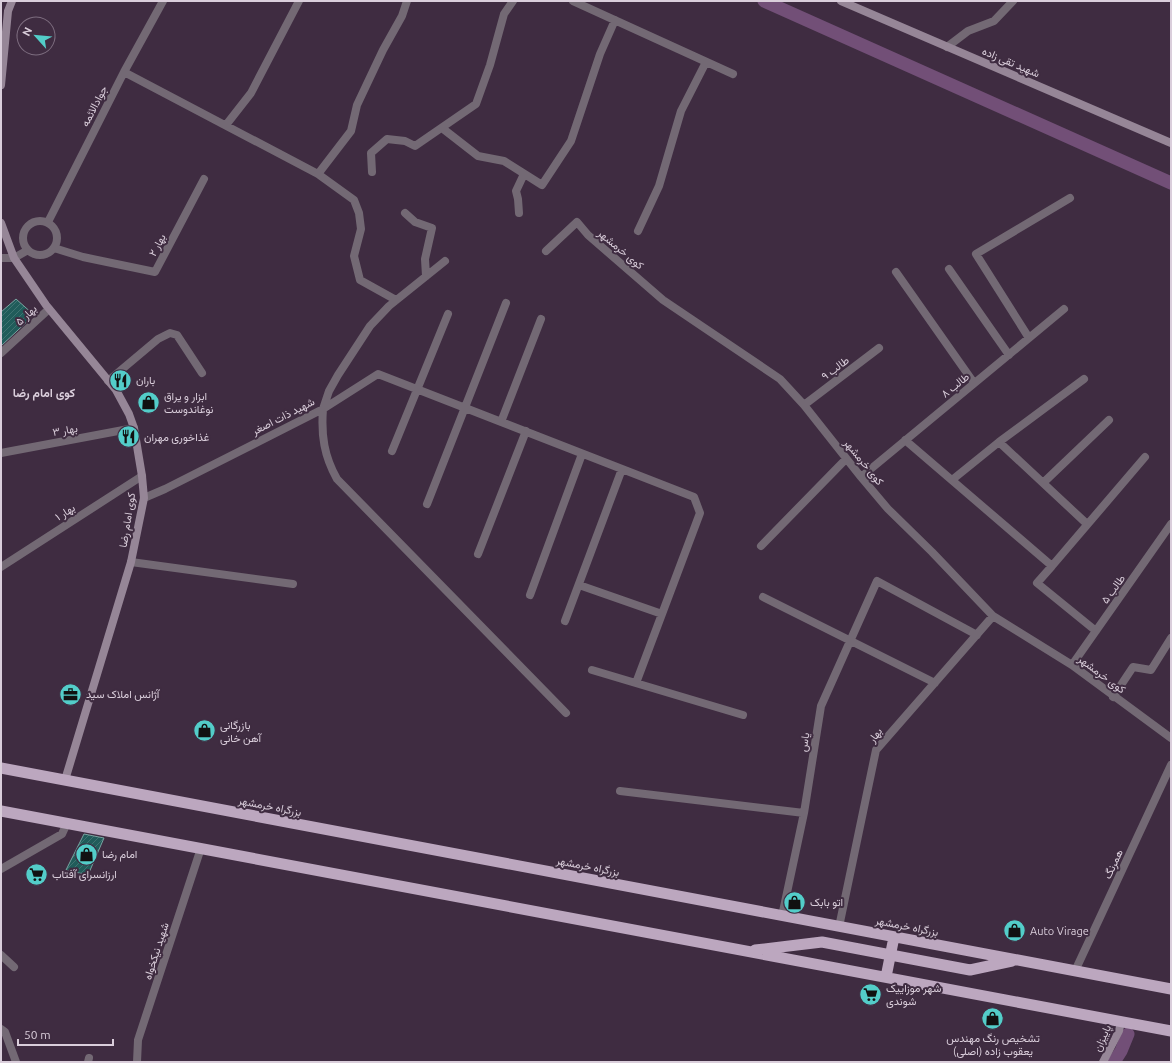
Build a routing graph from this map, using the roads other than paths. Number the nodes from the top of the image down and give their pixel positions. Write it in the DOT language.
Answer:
graph roads {
  1 [pos="12,1"];
  2 [pos="163,1"];
  3 [pos="299,1"];
  4 [pos="407,1"];
  5 [pos="512,1"];
  6 [pos="573,1"];
  7 [pos="841,1"];
  8 [pos="1013,1"];
  9 [pos="856,4"];
  10 [pos="5,10"];
  11 [pos="614,20"];
  12 [pos="947,47"];
  13 [pos="706,62"];
  14 [pos="124,72"];
  15 [pos="2,73"];
  16 [pos="733,74"];
  17 [pos="1,85"];
  18 [pos="226,125"];
  19 [pos="442,128"];
  20 [pos="1171,143"];
  21 [pos="372,172"];
  22 [pos="318,174"];
  23 [pos="524,174"];
  24 [pos="204,179"];
  25 [pos="1070,198"];
  26 [pos="405,213"];
  27 [pos="519,213"];
  28 [pos="48,222"];
  29 [pos="1,223"];
  30 [pos="638,232"];
  31 [pos="54,248"];
  32 [pos="28,250"];
  33 [pos="546,251"];
  34 [pos="1,258"];
  35 [pos="14,258"];
  36 [pos="445,261"];
  37 [pos="949,269"];
  38 [pos="896,272"];
  39 [pos="426,276"];
  40 [pos="396,300"];
  41 [pos="506,303"];
  42 [pos="49,309"];
  43 [pos="1064,309"];
  44 [pos="448,314"];
  45 [pos="541,319"];
  46 [pos="1029,338"];
  47 [pos="879,348"];
  48 [pos="1,353"];
  49 [pos="1009,355"];
  50 [pos="202,373"];
  51 [pos="1084,379"];
  52 [pos="108,381"];
  53 [pos="974,384"];
  54 [pos="418,390"];
  55 [pos="804,405"];
  56 [pos="465,408"];
  57 [pos="324,409"];
  58 [pos="1109,420"];
  59 [pos="501,422"];
  60 [pos="134,428"];
  61 [pos="526,432"];
  62 [pos="905,440"];
  63 [pos="999,442"];
  64 [pos="392,452"];
  65 [pos="1,453"];
  66 [pos="582,454"];
  67 [pos="1145,457"];
  68 [pos="846,459"];
  69 [pos="622,469"];
  70 [pos="142,476"];
  71 [pos="861,477"];
  72 [pos="952,480"];
  73 [pos="1043,484"];
  74 [pos="144,498"];
  75 [pos="427,504"];
  76 [pos="1087,524"];
  77 [pos="1171,524"];
  78 [pos="761,546"];
  79 [pos="478,554"];
  80 [pos="131,562"];
  81 [pos="1052,566"];
  82 [pos="1,567"];
  83 [pos="293,584"];
  84 [pos="579,585"];
  85 [pos="530,595"];
  86 [pos="763,597"];
  87 [pos="662,614"];
  88 [pos="993,616"];
  89 [pos="566,621"];
  90 [pos="1096,631"];
  91 [pos="976,635"];
  92 [pos="1171,638"];
  93 [pos="849,640"];
  94 [pos="1072,665"];
  95 [pos="592,670"];
  96 [pos="935,682"];
  97 [pos="636,683"];
  98 [pos="1113,697"];
  99 [pos="566,713"];
  100 [pos="743,715"];
  101 [pos="1171,738"];
  102 [pos="1171,765"];
  103 [pos="1,768"];
  104 [pos="65,780"];
  105 [pos="620,791"];
  106 [pos="1,811"];
  107 [pos="804,813"];
  108 [pos="67,823"];
  109 [pos="201,848"];
  110 [pos="1,869"];
  111 [pos="782,916"];
  112 [pos="839,926"];
  113 [pos="894,937"];
  114 [pos="745,951"];
  115 [pos="1,955"];
  116 [pos="890,955"];
  117 [pos="1017,960"];
  118 [pos="14,967"];
  119 [pos="1075,971"];
  120 [pos="886,977"];
  121 [pos="1171,989"];
  122 [pos="1121,1022"];
  123 [pos="1,1029"];
  124 [pos="1171,1031"];
  125 [pos="16,1062"];
  126 [pos="138,1062"];
  127 [pos="1103,1062"];
  1 -- 10 [label="main road"];
  2 -- 14 [label="street, جوادالائمه"];
  3 -- 18 [label="street"];
  4 -- 22 [label="street"];
  5 -- 19 [label="street"];
  6 -- 11 [label="street"];
  7 -- 9 [label="main road, شهید تقی زاده"];
  8 -- 12 [label="street"];
  9 -- 12 [label="main road, شهید تقی زاده"];
  10 -- 15 [label="main road"];
  11 -- 13 [label="street"];
  11 -- 23 [label="street"];
  12 -- 20 [label="main road, شهید تقی زاده"];
  13 -- 16 [label="street"];
  13 -- 30 [label="street"];
  14 -- 18 [label="street"];
  14 -- 28 [label="street, جوادالائمه"];
  15 -- 17 [label="main road"];
  18 -- 22 [label="street"];
  19 -- 21 [label="street"];
  19 -- 23 [label="street"];
  22 -- 40 [label="street"];
  23 -- 27 [label="street"];
  24 -- 31 [label="street, بهار ۲"];
  25 -- 46 [label="street"];
  26 -- 39 [label="street"];
  28 -- 31 [label="street"];
  28 -- 32 [label="street"];
  29 -- 35 [label="main road, کوی امام رضا"];
  31 -- 32 [label="street"];
  32 -- 35 [label="street"];
  33 -- 55 [label="street, کوی خرمشهر"];
  34 -- 35 [label="street"];
  35 -- 42 [label="main road, کوی امام رضا"];
  36 -- 39 [label="street, شهید ذات اصغر"];
  37 -- 49 [label="street"];
  38 -- 53 [label="street"];
  39 -- 40 [label="street, شهید ذات اصغر"];
  40 -- 57 [label="street, شهید ذات اصغر"];
  41 -- 56 [label="street"];
  42 -- 48 [label="street, بهار ۵"];
  42 -- 52 [label="main road, کوی امام رضا"];
  43 -- 46 [label="street, طالب ۸"];
  44 -- 54 [label="street"];
  45 -- 59 [label="street"];
  46 -- 49 [label="street, طالب ۸"];
  47 -- 55 [label="street, طالب ۹"];
  49 -- 53 [label="street, طالب ۸"];
  50 -- 52 [label="street"];
  51 -- 63 [label="street"];
  52 -- 60 [label="main road, کوی امام رضا"];
  53 -- 62 [label="street, طالب ۸"];
  54 -- 56 [label="street"];
  54 -- 57 [label="street"];
  54 -- 64 [label="street"];
  55 -- 68 [label="street, کوی خرمشهر"];
  56 -- 59 [label="street"];
  56 -- 75 [label="street"];
  57 -- 74 [label="street, شهید ذات اصغر"];
  57 -- 99 [label="street"];
  58 -- 73 [label="street"];
  59 -- 61 [label="street"];
  60 -- 65 [label="street, بهار ۳"];
  60 -- 70 [label="main road, کوی امام رضا"];
  61 -- 66 [label="street"];
  61 -- 79 [label="street"];
  62 -- 71 [label="street, طالب ۸"];
  62 -- 72 [label="street"];
  63 -- 72 [label="street"];
  63 -- 73 [label="street"];
  66 -- 69 [label="street"];
  66 -- 85 [label="street"];
  67 -- 76 [label="street"];
  68 -- 71 [label="street, کوی خرمشهر"];
  68 -- 78 [label="street"];
  69 -- 84 [label="street"];
  69 -- 87 [label="street"];
  70 -- 74 [label="main road, کوی امام رضا"];
  70 -- 82 [label="street, بهار ۱"];
  71 -- 88 [label="street, کوی خرمشهر"];
  72 -- 81 [label="street"];
  73 -- 76 [label="street"];
  74 -- 80 [label="main road, کوی امام رضا"];
  76 -- 81 [label="street"];
  77 -- 90 [label="street, طالب ۵"];
  80 -- 83 [label="street"];
  80 -- 104 [label="main road, کوی امام رضا"];
  81 -- 90 [label="street"];
  84 -- 87 [label="street"];
  84 -- 89 [label="street"];
  86 -- 93 [label="street"];
  87 -- 97 [label="street"];
  88 -- 91 [label="street, بهار"];
  88 -- 94 [label="street, کوی خرمشهر"];
  90 -- 94 [label="street, طالب ۵"];
  91 -- 93 [label="street, یاس"];
  91 -- 96 [label="street, بهار"];
  92 -- 98 [label="street"];
  93 -- 96 [label="street"];
  93 -- 107 [label="street, یاس"];
  94 -- 98 [label="street, کوی خرمشهر"];
  95 -- 97 [label="street"];
  96 -- 112 [label="street, بهار"];
  97 -- 100 [label="street"];
  98 -- 101 [label="street, کوی خرمشهر"];
  102 -- 119 [label="street, همرنگ"];
  103 -- 104 [label="highway, بزرگراه خرمشهر"];
  104 -- 111 [label="highway, بزرگراه خرمشهر"];
  105 -- 107 [label="street"];
  106 -- 108 [label="highway"];
  107 -- 111 [label="street, یاس"];
  108 -- 109 [label="highway"];
  108 -- 110 [label="street"];
  109 -- 114 [label="highway"];
  109 -- 126 [label="street, شهید نیکخواه"];
  111 -- 112 [label="highway, بزرگراه خرمشهر"];
  112 -- 113 [label="highway, بزرگراه خرمشهر"];
  113 -- 116 [label="highway"];
  113 -- 117 [label="highway, بزرگراه خرمشهر"];
  114 -- 116 [label="highway"];
  114 -- 120 [label="highway"];
  115 -- 118 [label="street"];
  116 -- 117 [label="highway"];
  116 -- 120 [label="highway"];
  117 -- 119 [label="highway, بزرگراه خرمشهر"];
  119 -- 121 [label="highway, بزرگراه خرمشهر"];
  120 -- 122 [label="highway"];
  122 -- 124 [label="highway"];
  122 -- 127 [label="main road, پاییزان"];
  123 -- 125 [label="street"];
}
